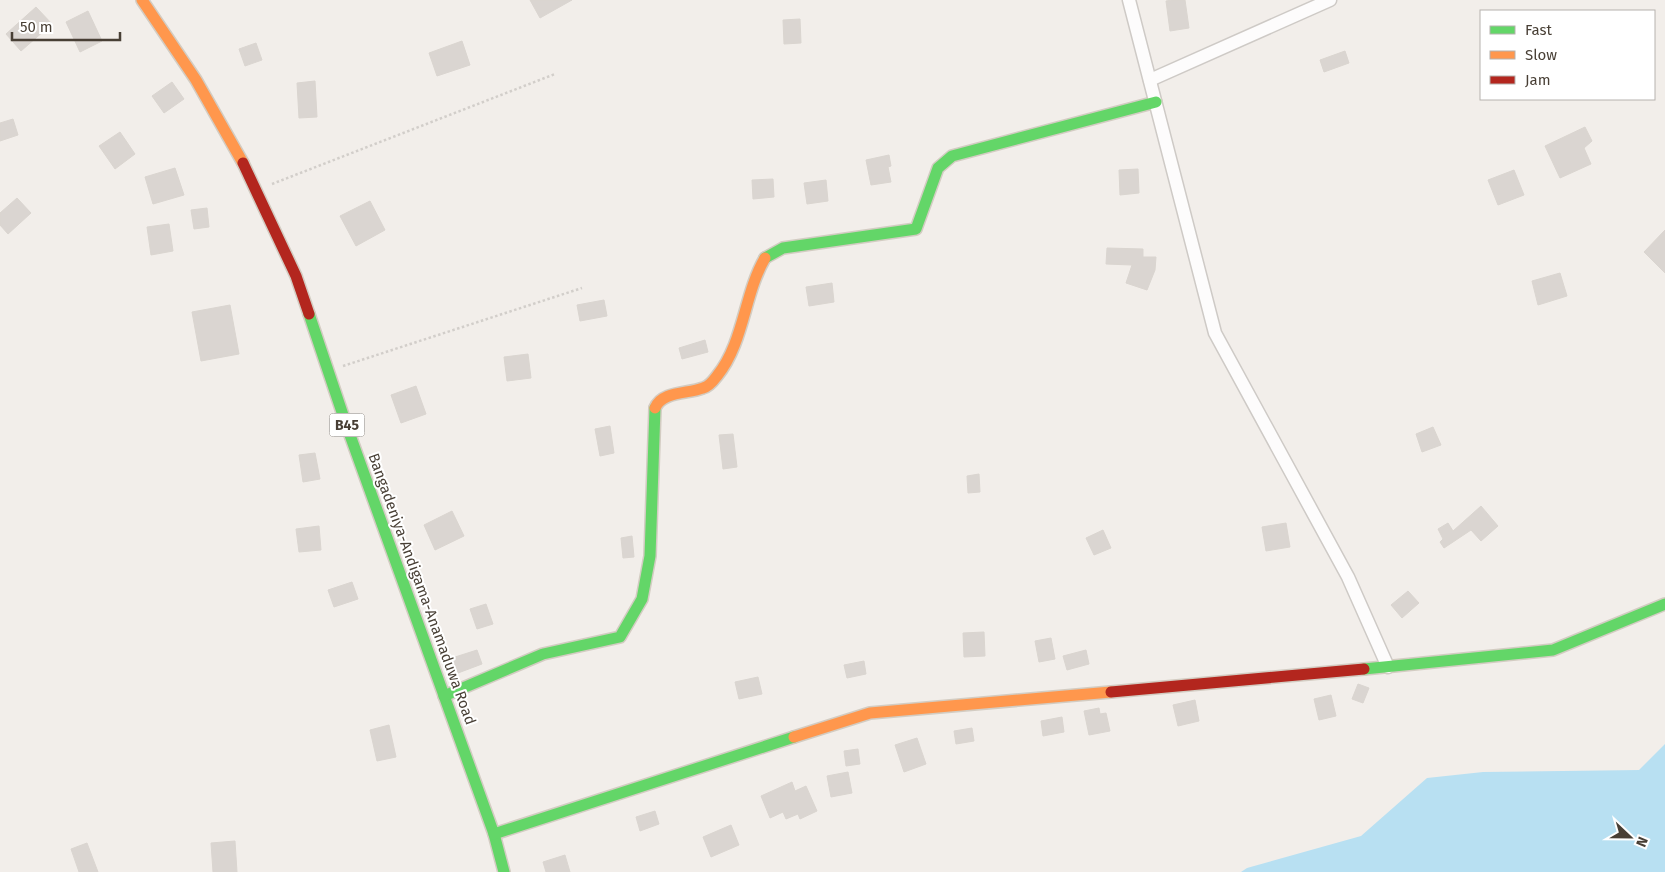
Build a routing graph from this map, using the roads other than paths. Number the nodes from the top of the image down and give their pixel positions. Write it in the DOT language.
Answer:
graph roads {
  1 [pos="142,0"];
  2 [pos="1129,0"];
  3 [pos="1330,0"];
  4 [pos="1150,80"];
  5 [pos="1156,102"];
  6 [pos="1665,604"];
  7 [pos="1388,667"];
  8 [pos="444,696"];
  9 [pos="494,834"];
  10 [pos="504,872"];
  1 -- 8 [label="street, Bangadeniya-Andigama-Anamaduwa Road / B45"];
  2 -- 4 [label="street"];
  3 -- 4 [label="street"];
  4 -- 5 [label="street"];
  5 -- 7 [label="street"];
  5 -- 8 [label="street"];
  6 -- 7 [label="street"];
  7 -- 9 [label="street"];
  8 -- 9 [label="street, Bangadeniya-Andigama-Anamaduwa Road / B45"];
  9 -- 10 [label="street, Bangadeniya-Andigama-Anamaduwa Road / B45"];
}
